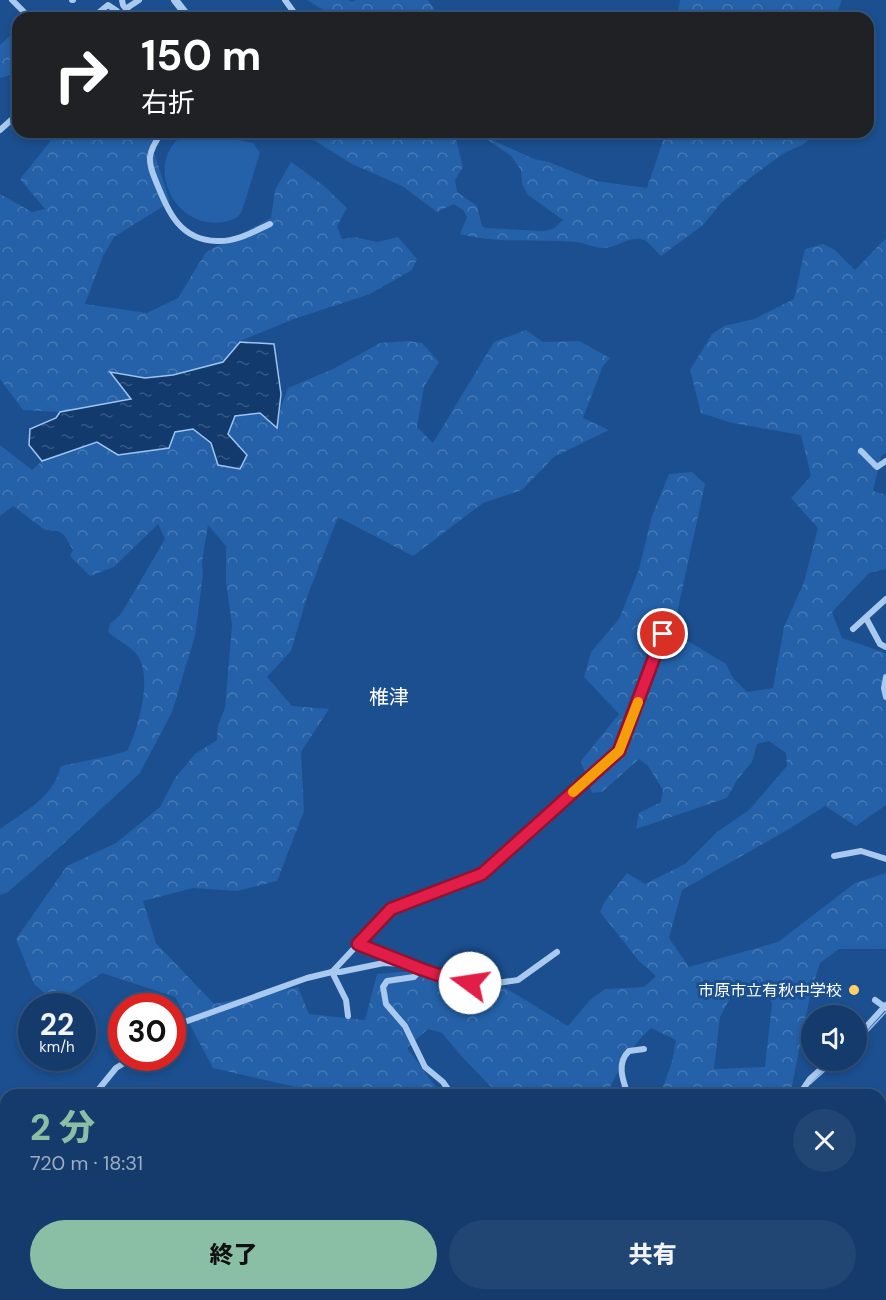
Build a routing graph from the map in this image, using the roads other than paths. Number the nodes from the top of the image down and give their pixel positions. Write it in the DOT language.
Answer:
graph roads {
  1 [pos="12,0"];
  2 [pos="139,0"];
  3 [pos="175,0"];
  4 [pos="124,5"];
  5 [pos="117,11"];
  6 [pos="24,12"];
  7 [pos="99,12"];
  8 [pos="184,12"];
  9 [pos="12,119"];
  10 [pos="0,130"];
  11 [pos="158,138"];
  12 [pos="270,224"];
  13 [pos="861,451"];
  14 [pos="886,461"];
  15 [pos="886,599"];
  16 [pos="866,618"];
  17 [pos="853,628"];
  18 [pos="663,634"];
  19 [pos="886,647"];
  20 [pos="886,677"];
  21 [pos="886,697"];
  22 [pos="834,856"];
  23 [pos="886,859"];
  24 [pos="358,944"];
  25 [pos="557,952"];
  26 [pos="388,960"];
  27 [pos="421,969"];
  28 [pos="332,972"];
  29 [pos="875,1000"];
  30 [pos="886,1006"];
  31 [pos="348,1016"];
  32 [pos="186,1021"];
  33 [pos="867,1026"];
  34 [pos="644,1049"];
  35 [pos="114,1071"];
  36 [pos="819,1071"];
  37 [pos="98,1089"];
  38 [pos="448,1089"];
  39 [pos="626,1089"];
  40 [pos="803,1089"];
  1 -- 6 [label="street"];
  2 -- 4 [label="street"];
  3 -- 8 [label="street"];
  4 -- 5 [label="street"];
  5 -- 7 [label="street"];
  9 -- 10 [label="street"];
  11 -- 12 [label="street"];
  13 -- 14 [label="street"];
  15 -- 16 [label="street"];
  16 -- 17 [label="street"];
  16 -- 19 [label="street"];
  18 -- 24 [label="street"];
  20 -- 21 [label="street"];
  22 -- 23 [label="street"];
  24 -- 26 [label="street"];
  24 -- 28 [label="street"];
  25 -- 27 [label="street"];
  26 -- 27 [label="street"];
  26 -- 28 [label="street"];
  27 -- 38 [label="street"];
  28 -- 31 [label="street"];
  28 -- 32 [label="street"];
  29 -- 30 [label="street, bridge"];
  30 -- 33 [label="street"];
  34 -- 39 [label="street"];
  35 -- 37 [label="street"];
  36 -- 40 [label="street"];
}
